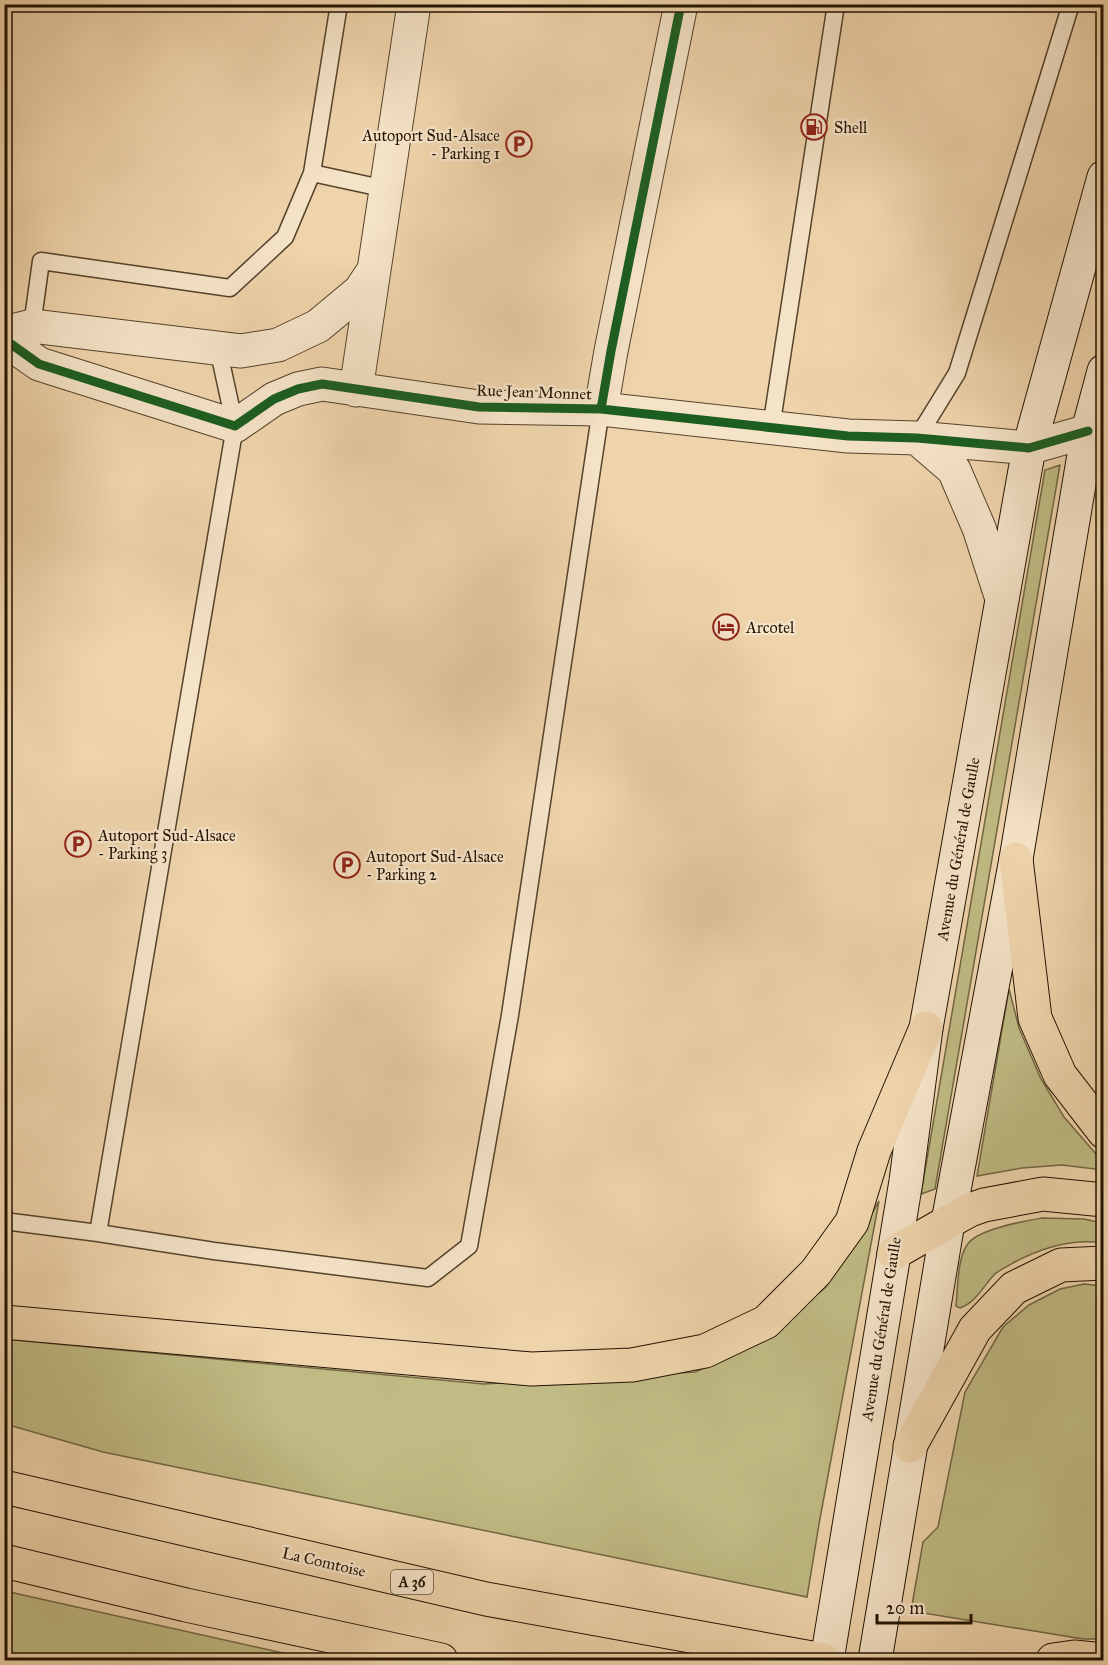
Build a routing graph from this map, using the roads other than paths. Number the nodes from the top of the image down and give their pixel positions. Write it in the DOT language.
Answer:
graph roads {
  1 [pos="339,4"];
  2 [pos="414,4"];
  3 [pos="681,4"];
  4 [pos="836,4"];
  5 [pos="1071,4"];
  6 [pos="312,173"];
  7 [pos="1104,177"];
  8 [pos="386,189"];
  9 [pos="374,270"];
  10 [pos="14,333"];
  11 [pos="218,348"];
  12 [pos="1104,371"];
  13 [pos="356,390"];
  14 [pos="601,409"];
  15 [pos="235,426"];
  16 [pos="771,428"];
  17 [pos="1088,431"];
  18 [pos="917,438"];
  19 [pos="1029,448"];
  20 [pos="1002,599"];
  21 [pos="1016,860"];
  22 [pos="926,1028"];
  23 [pos="1104,1132"];
  24 [pos="1104,1200"];
  25 [pos="4,1221"];
  26 [pos="948,1222"];
  27 [pos="98,1233"];
  28 [pos="894,1253"];
  29 [pos="1104,1263"];
  30 [pos="4,1322"];
  31 [pos="910,1446"];
  32 [pos="4,1487"];
  33 [pos="4,1561"];
  34 [pos="441,1660"];
  35 [pos="825,1660"];
  36 [pos="875,1660"];
  37 [pos="1053,1660"];
  38 [pos="1104,1660"];
  1 -- 6 [label="lane"];
  2 -- 8 [label="main road"];
  3 -- 14 [label="main road"];
  4 -- 16 [label="lane"];
  5 -- 18 [label="lane"];
  6 -- 8 [label="lane"];
  6 -- 10 [label="lane"];
  7 -- 19 [label="main road, Avenue du Général de Gaulle"];
  8 -- 9 [label="main road"];
  9 -- 11 [label="main road"];
  9 -- 13 [label="main road"];
  10 -- 11 [label="main road"];
  10 -- 15 [label="main road"];
  11 -- 15 [label="lane"];
  12 -- 17 [label="main road"];
  13 -- 14 [label="main road, Rue Jean Monnet"];
  13 -- 15 [label="main road, Rue Jean Monnet"];
  14 -- 16 [label="main road, Rue Jean Monnet"];
  14 -- 27 [label="lane"];
  15 -- 27 [label="lane"];
  16 -- 18 [label="main road, Rue Jean Monnet"];
  17 -- 19 [label="main road, Rue Jean Monnet"];
  17 -- 21 [label="main road"];
  18 -- 19 [label="main road, Rue Jean Monnet"];
  18 -- 20 [label="main road"];
  19 -- 20 [label="main road, Avenue du Général de Gaulle"];
  20 -- 22 [label="main road, Avenue du Général de Gaulle"];
  21 -- 23 [label="highway"];
  21 -- 26 [label="main road"];
  22 -- 28 [label="main road, Avenue du Général de Gaulle"];
  22 -- 30 [label="highway"];
  24 -- 26 [label="highway"];
  25 -- 27 [label="lane"];
  26 -- 28 [label="highway"];
  26 -- 31 [label="main road"];
  28 -- 35 [label="main road, Avenue du Général de Gaulle"];
  29 -- 31 [label="highway"];
  31 -- 36 [label="main road"];
  32 -- 35 [label="highway, La Comtoise / A 36"];
  33 -- 34 [label="highway"];
  37 -- 38 [label="highway"];
}
